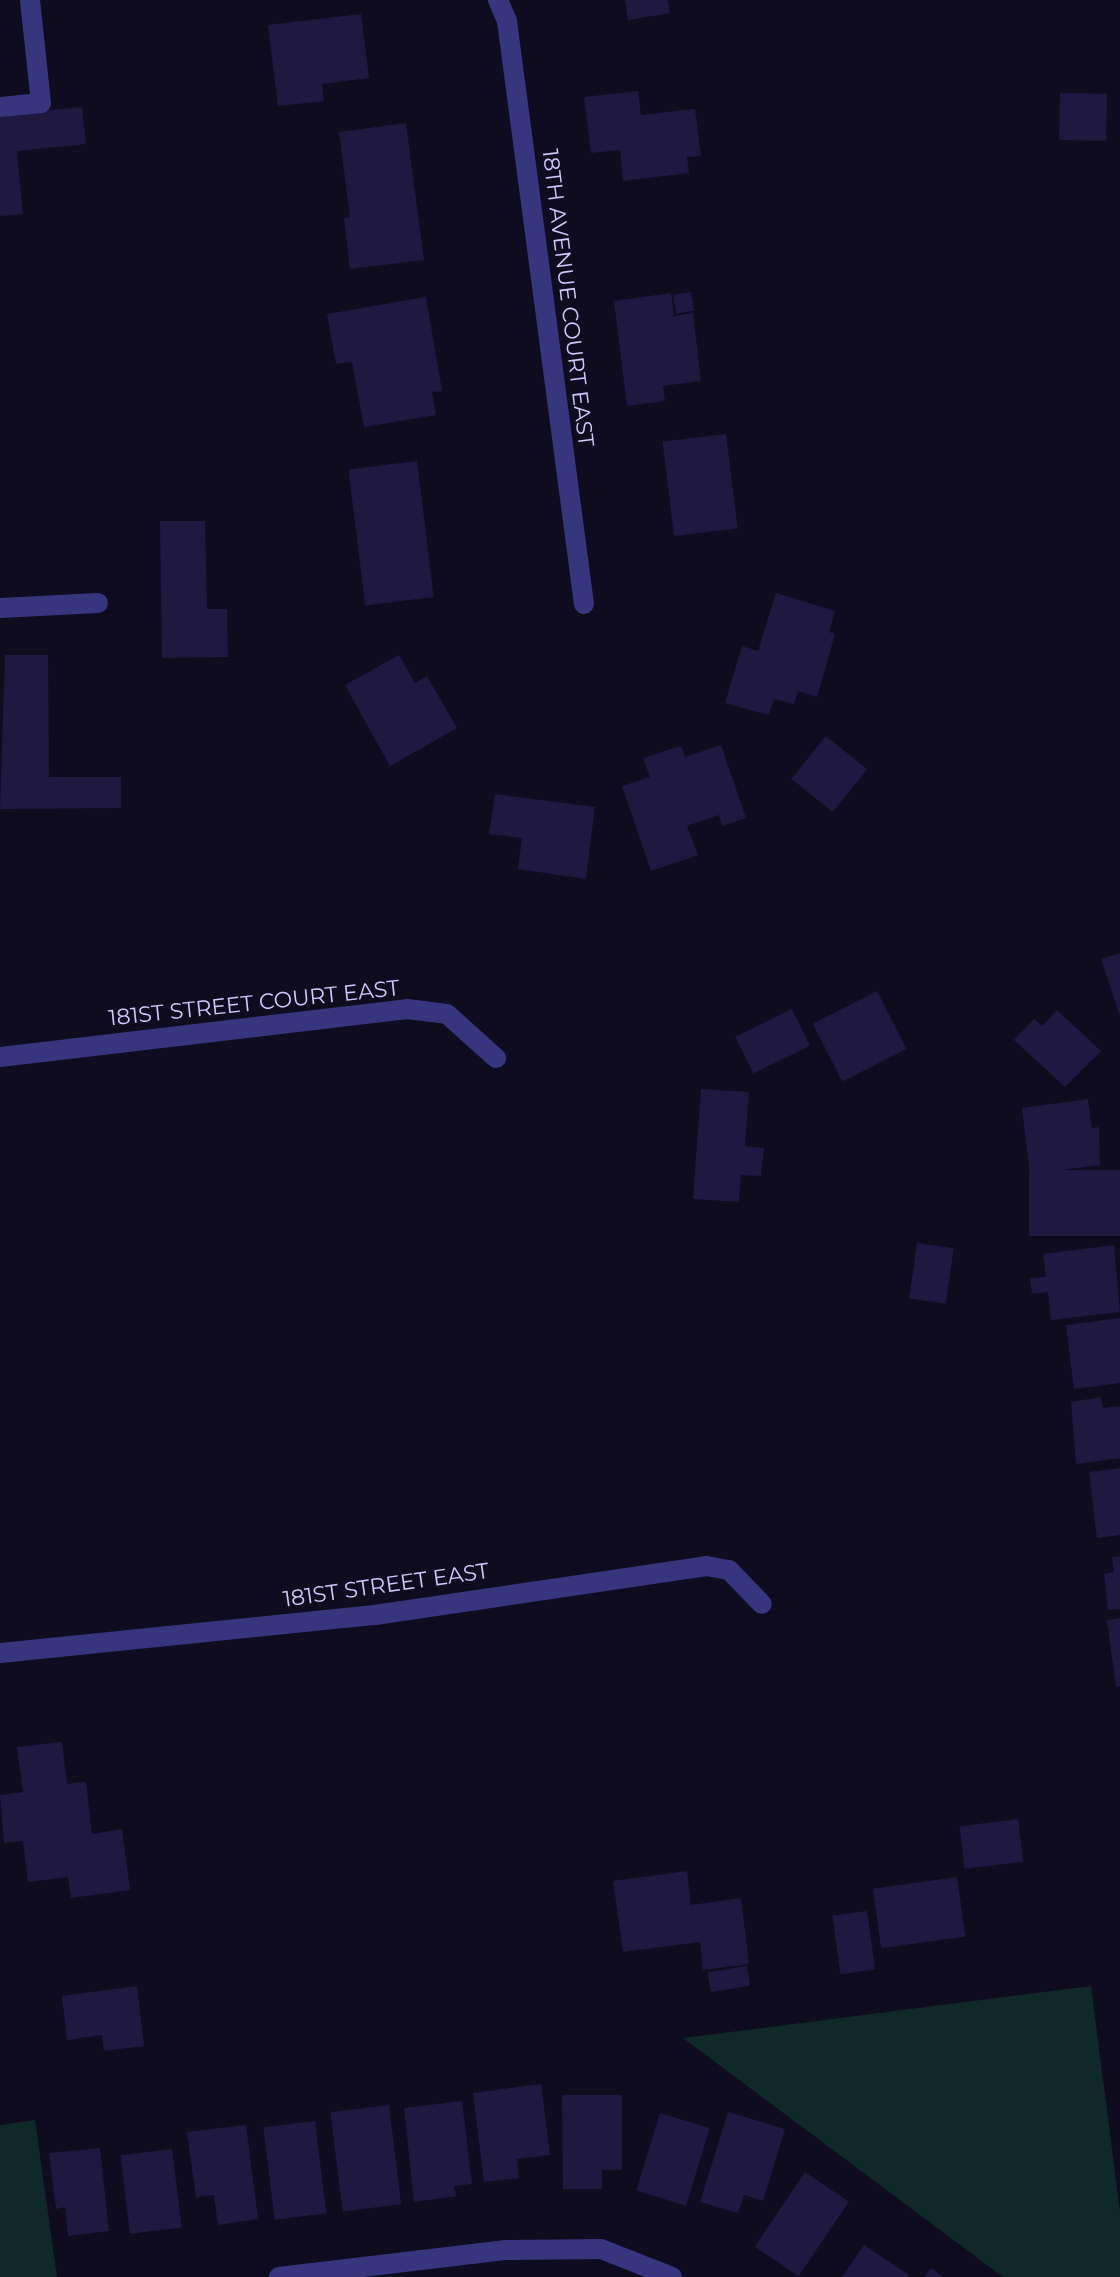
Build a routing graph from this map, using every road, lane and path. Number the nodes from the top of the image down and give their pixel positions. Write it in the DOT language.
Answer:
graph roads {
  1 [pos="30,0"];
  2 [pos="498,0"];
  3 [pos="0,107"];
  4 [pos="98,603"];
  5 [pos="584,604"];
  6 [pos="0,608"];
  7 [pos="0,1057"];
  8 [pos="496,1058"];
  9 [pos="762,1604"];
  10 [pos="0,1653"];
  11 [pos="279,2277"];
  12 [pos="672,2277"];
  1 -- 3 [label="street"];
  2 -- 5 [label="street, 18TH AVENUE COURT EAST"];
  4 -- 6 [label="street"];
  7 -- 8 [label="street, 181ST STREET COURT EAST"];
  9 -- 10 [label="street, 181ST STREET EAST"];
  11 -- 12 [label="street"];
}
